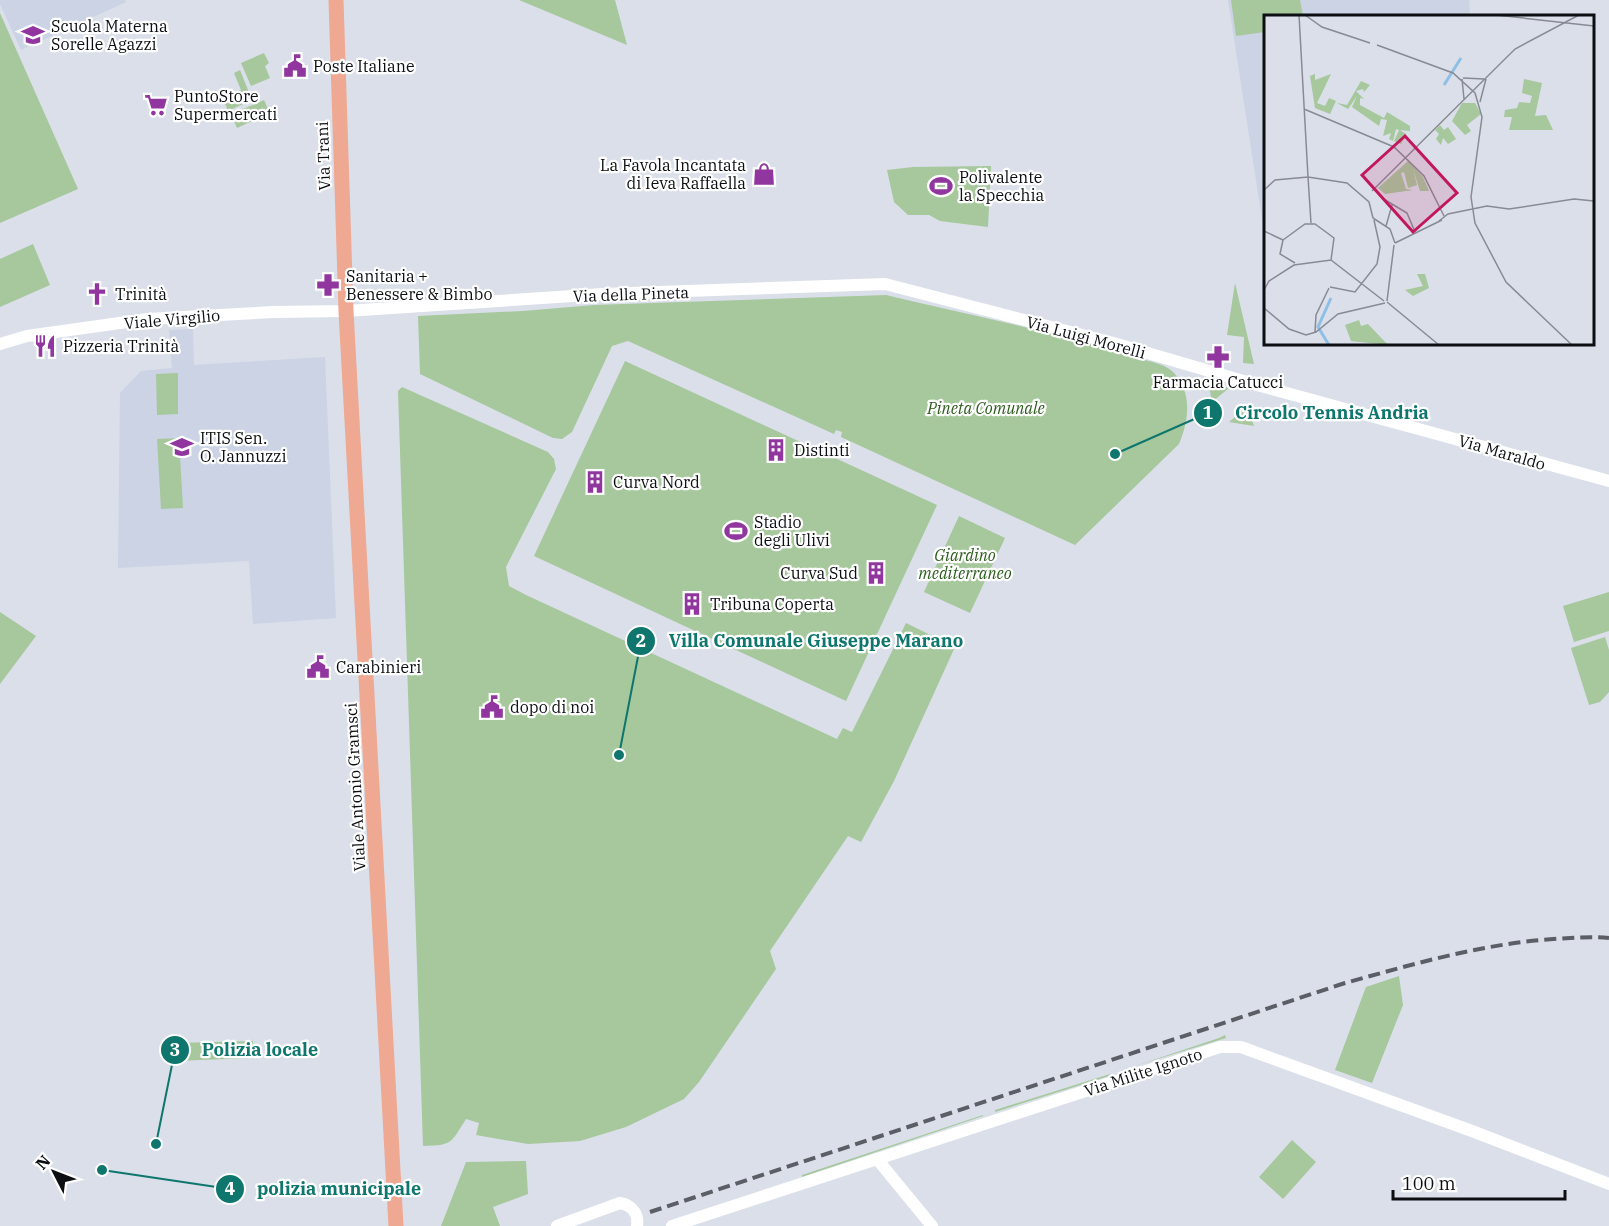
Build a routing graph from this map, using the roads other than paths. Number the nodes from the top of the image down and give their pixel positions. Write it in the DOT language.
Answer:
graph roads {
  1 [pos="336,0"];
  2 [pos="915,291"];
  3 [pos="346,311"];
  4 [pos="0,344"];
  5 [pos="1257,385"];
  6 [pos="1609,481"];
  7 [pos="877,1159"];
  8 [pos="1609,1184"];
  9 [pos="638,1225"];
  10 [pos="396,1226"];
  11 [pos="557,1226"];
  12 [pos="672,1226"];
  13 [pos="932,1226"];
  1 -- 3 [label="main road, Via Trani"];
  2 -- 3 [label="street, Via della Pineta"];
  2 -- 5 [label="street, Via Luigi Morelli"];
  3 -- 4 [label="street, Viale Virgilio"];
  3 -- 10 [label="main road, Viale Antonio Gramsci"];
  5 -- 6 [label="street, Via Maraldo"];
  7 -- 8 [label="street, Via Milite Ignoto"];
  7 -- 12 [label="street, Via Milite Ignoto"];
  7 -- 13 [label="street"];
  9 -- 11 [label="street"];
}
